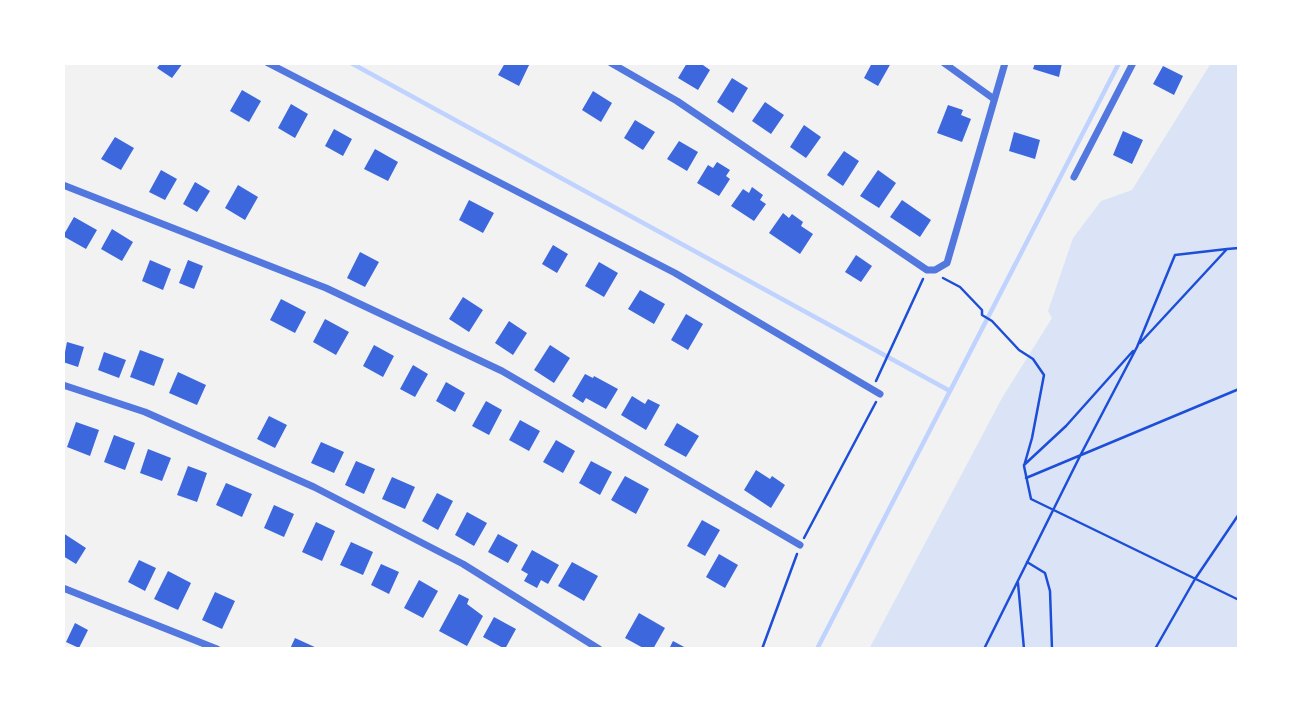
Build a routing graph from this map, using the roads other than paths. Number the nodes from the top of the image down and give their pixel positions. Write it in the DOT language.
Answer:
graph roads {
  1 [pos="268,63"];
  2 [pos="611,63"];
  3 [pos="944,63"];
  4 [pos="1005,63"];
  5 [pos="1133,63"];
  6 [pos="994,99"];
  7 [pos="1074,177"];
  8 [pos="63,185"];
  9 [pos="63,385"];
  10 [pos="880,394"];
  11 [pos="800,545"];
  12 [pos="63,588"];
  13 [pos="217,649"];
  14 [pos="599,649"];
  1 -- 10 [label="street"];
  2 -- 6 [label="street"];
  3 -- 6 [label="street"];
  4 -- 6 [label="street"];
  5 -- 7 [label="street"];
  8 -- 11 [label="street"];
  9 -- 14 [label="street"];
  12 -- 13 [label="street"];
}
